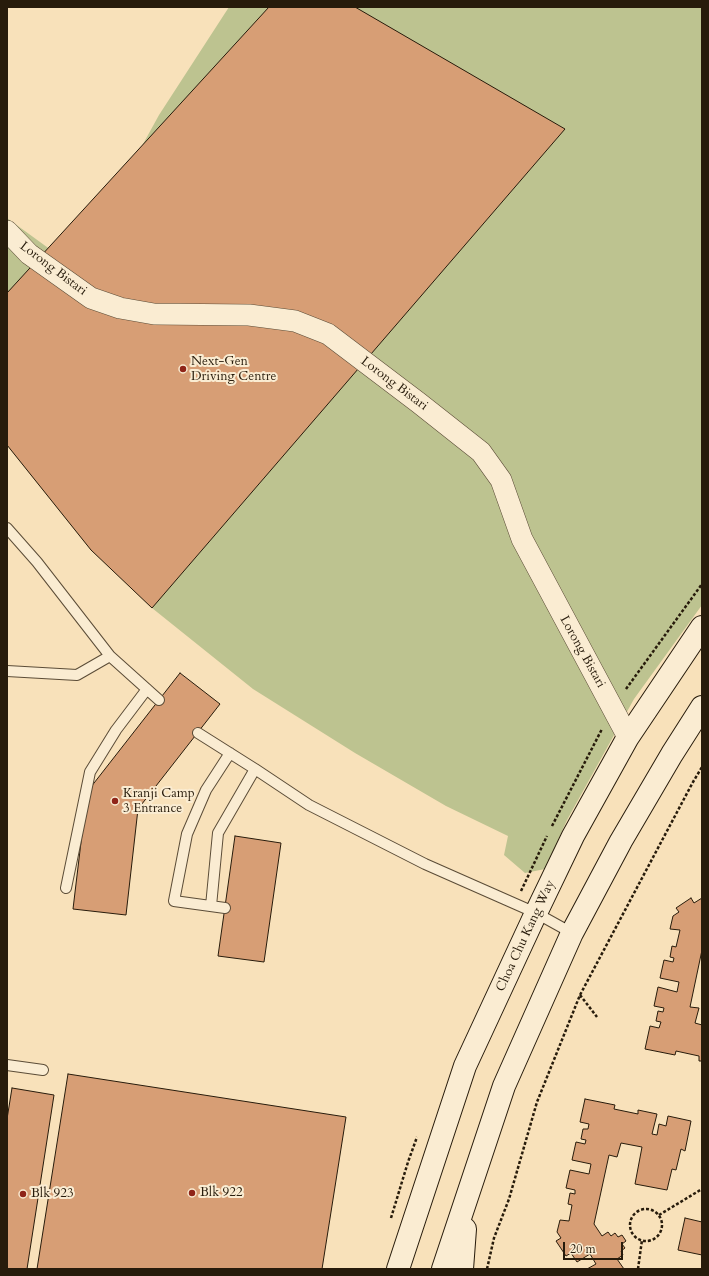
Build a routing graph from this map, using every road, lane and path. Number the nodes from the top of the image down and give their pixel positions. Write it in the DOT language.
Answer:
graph roads {
  1 [pos="7,231"];
  2 [pos="7,528"];
  3 [pos="702,584"];
  4 [pos="702,627"];
  5 [pos="110,656"];
  6 [pos="7,671"];
  7 [pos="147,689"];
  8 [pos="158,700"];
  9 [pos="702,707"];
  10 [pos="613,708"];
  11 [pos="198,733"];
  12 [pos="628,737"];
  13 [pos="230,753"];
  14 [pos="702,768"];
  15 [pos="256,769"];
  16 [pos="66,888"];
  17 [pos="211,906"];
  18 [pos="224,908"];
  19 [pos="536,913"];
  20 [pos="572,933"];
  21 [pos="580,995"];
  22 [pos="597,1017"];
  23 [pos="7,1065"];
  24 [pos="43,1070"];
  25 [pos="702,1189"];
  26 [pos="469,1192"];
  27 [pos="659,1215"];
  28 [pos="642,1240"];
  29 [pos="398,1269"];
  30 [pos="443,1269"];
  31 [pos="462,1269"];
  32 [pos="487,1269"];
  33 [pos="638,1269"];
  1 -- 10 [label="street, Lorong Bistari"];
  2 -- 5 [label="lane"];
  3 -- 10 [label="path"];
  4 -- 12 [label="main road, Choa Chu Kang Way"];
  5 -- 6 [label="lane"];
  5 -- 7 [label="lane"];
  7 -- 8 [label="lane"];
  7 -- 16 [label="lane"];
  9 -- 20 [label="main road"];
  10 -- 12 [label="street, Lorong Bistari"];
  11 -- 13 [label="lane"];
  12 -- 19 [label="main road, Choa Chu Kang Way"];
  13 -- 15 [label="lane"];
  13 -- 17 [label="lane"];
  14 -- 21 [label="path"];
  15 -- 17 [label="lane"];
  15 -- 19 [label="lane"];
  17 -- 18 [label="lane"];
  19 -- 20 [label="lane"];
  19 -- 29 [label="main road, Choa Chu Kang Way"];
  20 -- 26 [label="main road"];
  21 -- 22 [label="path"];
  21 -- 32 [label="path"];
  23 -- 24 [label="lane"];
  25 -- 27 [label="path"];
  26 -- 30 [label="main road"];
  26 -- 31 [label="main road"];
  27 -- 28 [label="path"];
  27 -- 28 [label="path"];
  28 -- 33 [label="path"];
}
